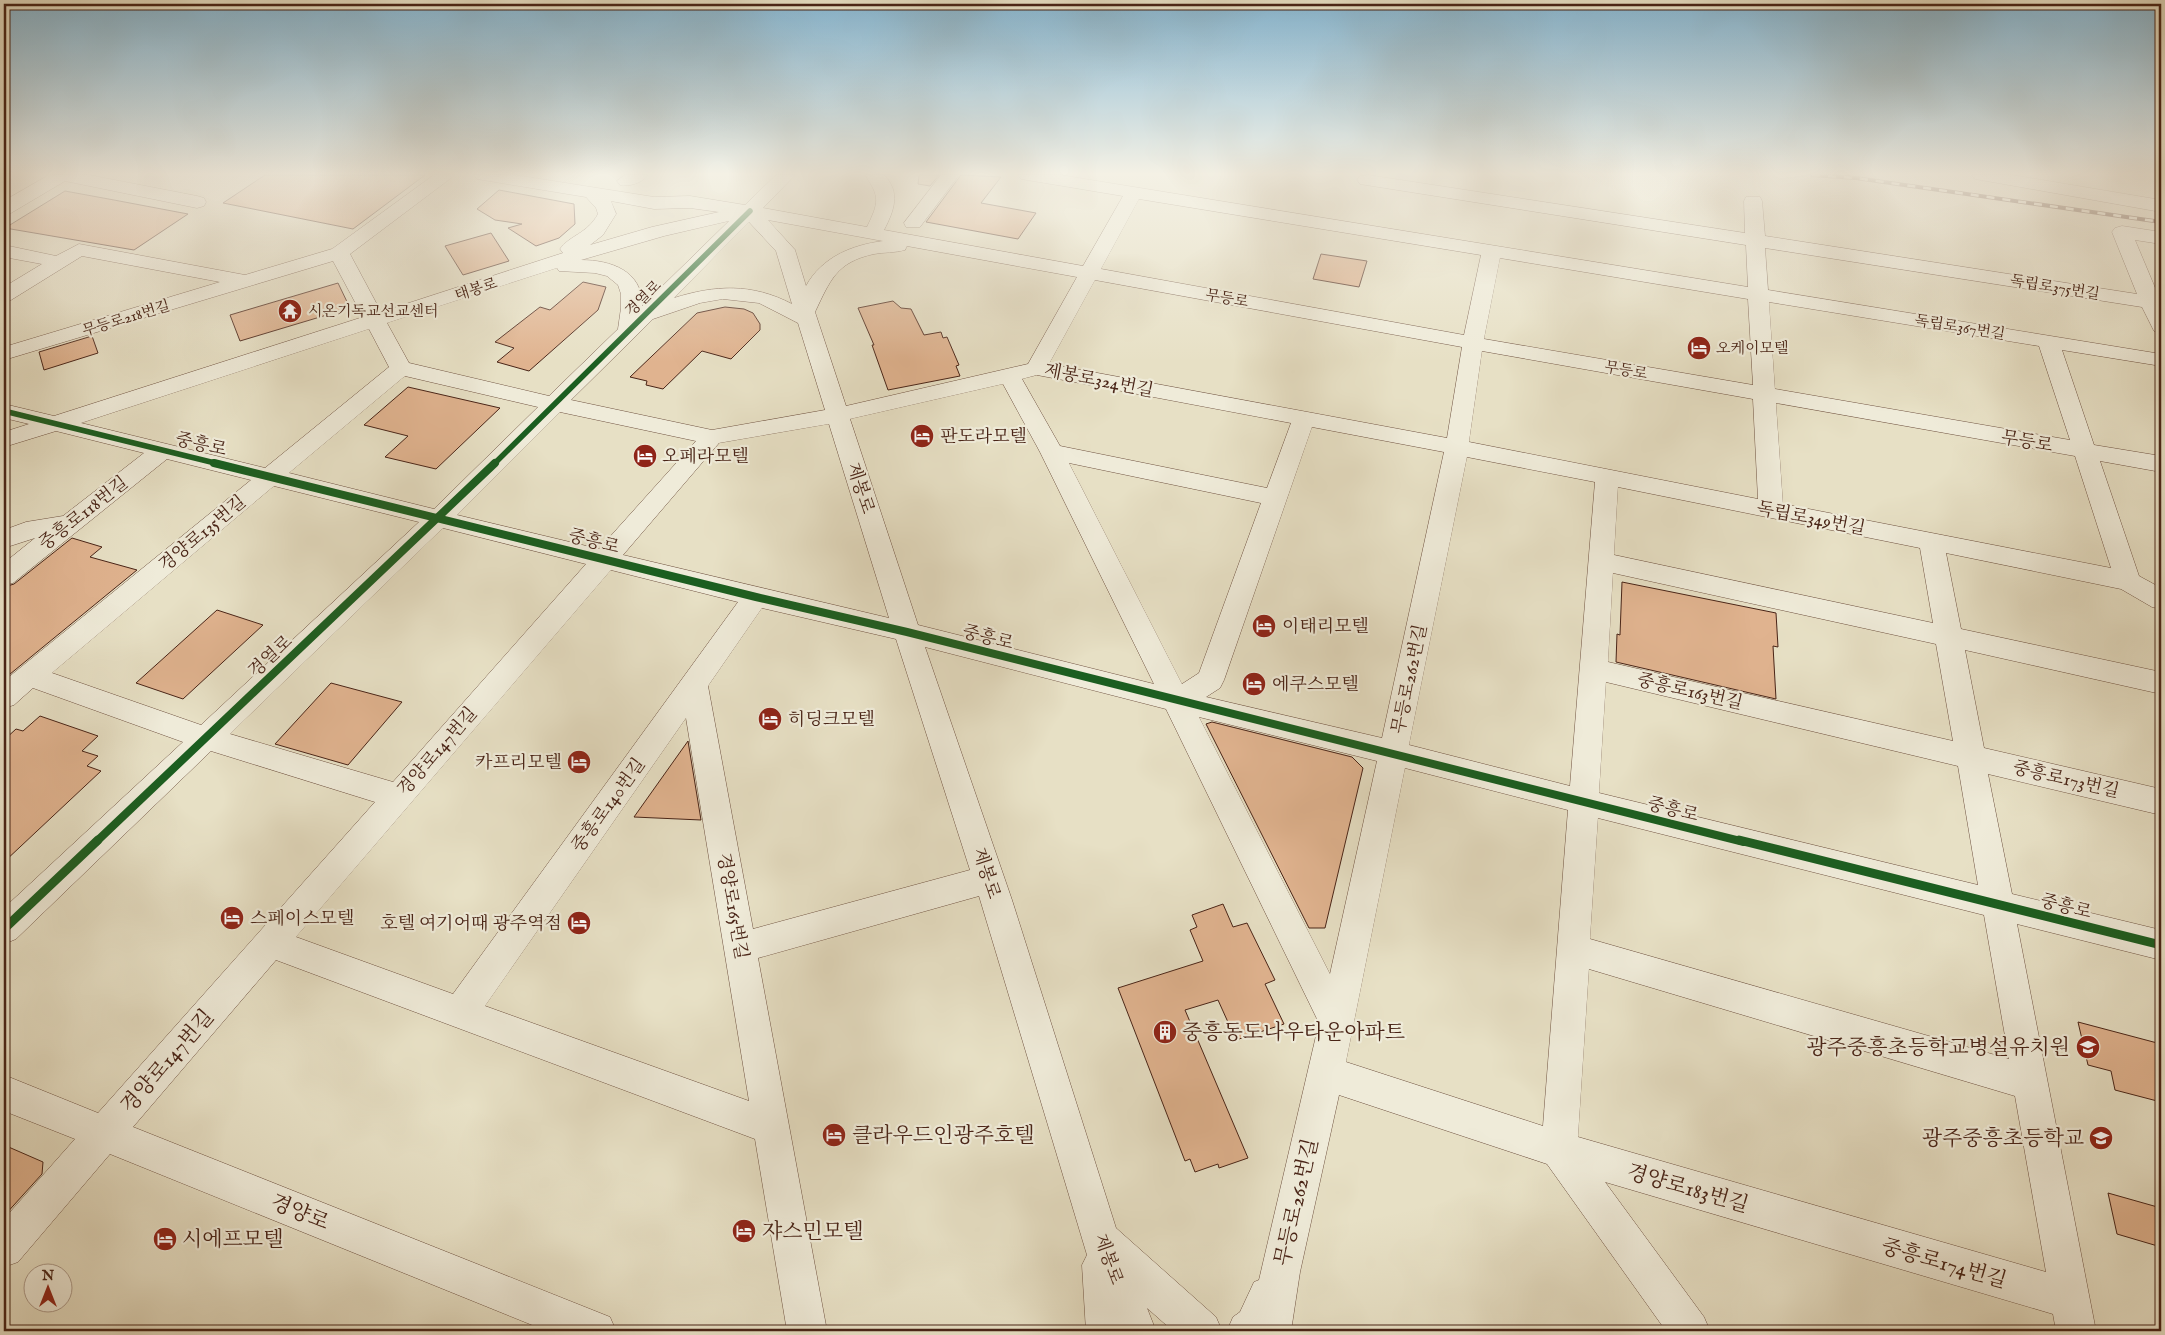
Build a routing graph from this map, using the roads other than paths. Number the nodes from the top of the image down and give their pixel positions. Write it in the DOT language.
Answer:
graph roads {
  1 [pos="361,237"];
  2 [pos="590,237"];
  3 [pos="637,237"];
  4 [pos="723,237"];
  5 [pos="774,237"];
  6 [pos="896,237"];
  7 [pos="1108,237"];
  8 [pos="1414,237"];
  9 [pos="1737,237"];
  10 [pos="2124,237"];
  11 [pos="1755,240"];
  12 [pos="944,246"];
  13 [pos="1492,250"];
  14 [pos="4,251"];
  15 [pos="339,253"];
  16 [pos="59,262"];
  17 [pos="532,271"];
  18 [pos="1088,272"];
  19 [pos="248,282"];
  20 [pos="1758,294"];
  21 [pos="4,296"];
  22 [pos="2151,302"];
  23 [pos="806,316"];
  24 [pos="375,322"];
  25 [pos="634,326"];
  26 [pos="2161,327"];
  27 [pos="2048,341"];
  28 [pos="1473,343"];
  29 [pos="4,354"];
  30 [pos="2161,360"];
  31 [pos="401,368"];
  32 [pos="1036,368"];
  33 [pos="1009,376"];
  34 [pos="1764,395"];
  35 [pos="555,404"];
  36 [pos="4,411"];
  37 [pos="837,415"];
  38 [pos="1304,418"];
  39 [pos="53,424"];
  40 [pos="712,436"];
  41 [pos="4,440"];
  42 [pos="1457,447"];
  43 [pos="162,451"];
  44 [pos="2084,451"];
  45 [pos="1052,452"];
  46 [pos="2161,464"];
  47 [pos="270,476"];
  48 [pos="1607,477"];
  49 [pos="1275,498"];
  50 [pos="1771,510"];
  51 [pos="439,518"];
  52 [pos="71,523"];
  53 [pos="4,539"];
  54 [pos="1931,541"];
  55 [pos="605,559"];
  56 [pos="1601,561"];
  57 [pos="4,576"];
  58 [pos="2128,581"];
  59 [pos="756,597"];
  60 [pos="2161,600"];
  61 [pos="907,632"];
  62 [pos="1948,637"];
  63 [pos="1594,669"];
  64 [pos="30,676"];
  65 [pos="694,684"];
  66 [pos="2161,684"];
  67 [pos="4,697"];
  68 [pos="1177,701"];
  69 [pos="1786,714"];
  70 [pos="205,738"];
  71 [pos="1394,752"];
  72 [pos="1970,756"];
  73 [pos="398,796"];
  74 [pos="1584,802"];
  75 [pos="2161,802"];
  76 [pos="989,879"];
  77 [pos="1998,905"];
  78 [pos="4,929"];
  79 [pos="270,943"];
  80 [pos="2161,946"];
  81 [pos="740,948"];
  82 [pos="1573,950"];
  83 [pos="460,1013"];
  84 [pos="1336,1021"];
  85 [pos="1326,1073"];
  86 [pos="2030,1082"];
  87 [pos="4,1093"];
  88 [pos="771,1127"];
  89 [pos="104,1133"];
  90 [pos="1559,1150"];
  91 [pos="1818,1226"];
  92 [pos="1100,1239"];
  93 [pos="4,1248"];
  94 [pos="1280,1272"];
  95 [pos="2073,1315"];
  96 [pos="596,1331"];
  97 [pos="807,1331"];
  98 [pos="1106,1331"];
  99 [pos="1136,1331"];
  100 [pos="1202,1331"];
  101 [pos="1247,1331"];
  102 [pos="1271,1331"];
  103 [pos="1288,1331"];
  104 [pos="1690,1331"];
  1 -- 15 [label="street, 무등로218번길"];
  2 -- 17 [label="street"];
  3 -- 17 [label="street, 태봉로"];
  4 -- 25 [label="street, 경열로"];
  5 -- 23 [label="street, 제봉로"];
  6 -- 12 [label="street, 무등로"];
  7 -- 18 [label="street"];
  8 -- 13 [label="street, 독립로367번길"];
  9 -- 11 [label="street, 독립로375번길"];
  10 -- 22 [label="street"];
  11 -- 20 [label="street"];
  11 -- 22 [label="street, 독립로375번길"];
  12 -- 18 [label="street, 무등로"];
  12 -- 23 [label="street"];
  13 -- 20 [label="street, 독립로367번길"];
  13 -- 28 [label="street, 무등로262번길"];
  14 -- 16 [label="street"];
  15 -- 19 [label="street, 무등로218번길"];
  15 -- 24 [label="street"];
  16 -- 19 [label="street, 무등로218번길"];
  16 -- 21 [label="street"];
  17 -- 24 [label="street, 태봉로"];
  17 -- 25 [label="street"];
  18 -- 28 [label="street, 무등로"];
  18 -- 32 [label="street"];
  19 -- 29 [label="street, 무등로218번길"];
  20 -- 27 [label="street, 독립로367번길"];
  20 -- 34 [label="street"];
  22 -- 26 [label="street"];
  23 -- 25 [label="street"];
  23 -- 37 [label="street, 제봉로"];
  24 -- 31 [label="street"];
  24 -- 39 [label="street, 태봉로"];
  25 -- 35 [label="street, 경열로"];
  27 -- 30 [label="street, 독립로367번길"];
  27 -- 44 [label="street, 무등로"];
  28 -- 34 [label="street, 무등로"];
  28 -- 42 [label="street, 무등로262번길"];
  31 -- 35 [label="street"];
  31 -- 47 [label="street, 경양로135번길"];
  32 -- 33 [label="street, 제봉로324번길"];
  32 -- 38 [label="street, 제봉로324번길"];
  33 -- 37 [label="street, 제봉로324번길"];
  33 -- 45 [label="street"];
  34 -- 44 [label="street, 무등로"];
  34 -- 50 [label="street"];
  35 -- 40 [label="street"];
  35 -- 51 [label="street, 경열로"];
  36 -- 39 [label="street, 중흥로"];
  37 -- 40 [label="street"];
  37 -- 61 [label="street, 제봉로"];
  38 -- 42 [label="street, 제봉로324번길"];
  38 -- 49 [label="street"];
  39 -- 41 [label="street, 태봉로"];
  39 -- 43 [label="street, 중흥로"];
  40 -- 55 [label="street, 중흥로"];
  42 -- 48 [label="street, 독립로349번길"];
  42 -- 71 [label="street, 무등로262번길"];
  43 -- 47 [label="street, 중흥로"];
  43 -- 52 [label="street, 중흥로118번길"];
  44 -- 46 [label="street, 무등로"];
  44 -- 58 [label="street, 무등로"];
  45 -- 49 [label="street"];
  45 -- 68 [label="street"];
  47 -- 51 [label="street, 중흥로"];
  47 -- 64 [label="street, 경양로135번길"];
  48 -- 50 [label="street, 독립로349번길"];
  48 -- 56 [label="street"];
  49 -- 68 [label="street"];
  50 -- 54 [label="street, 독립로349번길"];
  51 -- 55 [label="street, 중흥로"];
  51 -- 70 [label="street, 경열로"];
  52 -- 53 [label="street"];
  52 -- 57 [label="street, 중흥로118번길"];
  54 -- 58 [label="street, 독립로349번길"];
  54 -- 62 [label="street"];
  55 -- 59 [label="street, 중흥로"];
  55 -- 73 [label="street, 경양로147번길"];
  56 -- 62 [label="street"];
  56 -- 63 [label="street"];
  58 -- 60 [label="street, 독립로349번길"];
  59 -- 61 [label="street, 중흥로"];
  59 -- 65 [label="street, 중흥로140번길"];
  61 -- 68 [label="street, 중흥로"];
  61 -- 76 [label="street, 제봉로"];
  62 -- 66 [label="street"];
  62 -- 72 [label="street"];
  63 -- 69 [label="street, 중흥로163번길"];
  63 -- 74 [label="street"];
  64 -- 67 [label="street, 경양로135번길"];
  64 -- 70 [label="street"];
  65 -- 81 [label="street, 경양로165번길"];
  65 -- 83 [label="street, 중흥로140번길"];
  68 -- 71 [label="street, 중흥로"];
  68 -- 84 [label="street"];
  69 -- 72 [label="street, 중흥로173번길"];
  70 -- 73 [label="street"];
  70 -- 78 [label="street, 경열로"];
  71 -- 74 [label="street, 중흥로"];
  71 -- 84 [label="street, 무등로262번길"];
  72 -- 75 [label="street, 중흥로173번길"];
  72 -- 77 [label="street"];
  73 -- 79 [label="street, 경양로147번길"];
  74 -- 77 [label="street, 중흥로"];
  74 -- 82 [label="street"];
  76 -- 81 [label="street"];
  76 -- 92 [label="street, 제봉로"];
  77 -- 80 [label="street, 중흥로"];
  77 -- 86 [label="street, 중흥로174번길"];
  79 -- 83 [label="street"];
  79 -- 89 [label="street, 경양로147번길"];
  81 -- 88 [label="street, 경양로165번길"];
  82 -- 86 [label="street"];
  82 -- 90 [label="street"];
  83 -- 88 [label="street"];
  84 -- 85 [label="street, 무등로262번길"];
  85 -- 90 [label="street"];
  85 -- 94 [label="street, 무등로262번길"];
  86 -- 95 [label="street, 중흥로174번길"];
  87 -- 89 [label="street, 경양로"];
  88 -- 97 [label="street, 경양로165번길"];
  89 -- 93 [label="street, 경양로147번길"];
  89 -- 96 [label="street, 경양로"];
  90 -- 91 [label="street, 경양로183번길"];
  90 -- 104 [label="street"];
  91 -- 95 [label="street, 중흥로174번길"];
  92 -- 98 [label="street"];
  92 -- 99 [label="street, 제봉로"];
  92 -- 100 [label="street"];
  94 -- 101 [label="street"];
  94 -- 102 [label="street, 무등로262번길"];
  94 -- 103 [label="street"];
}
